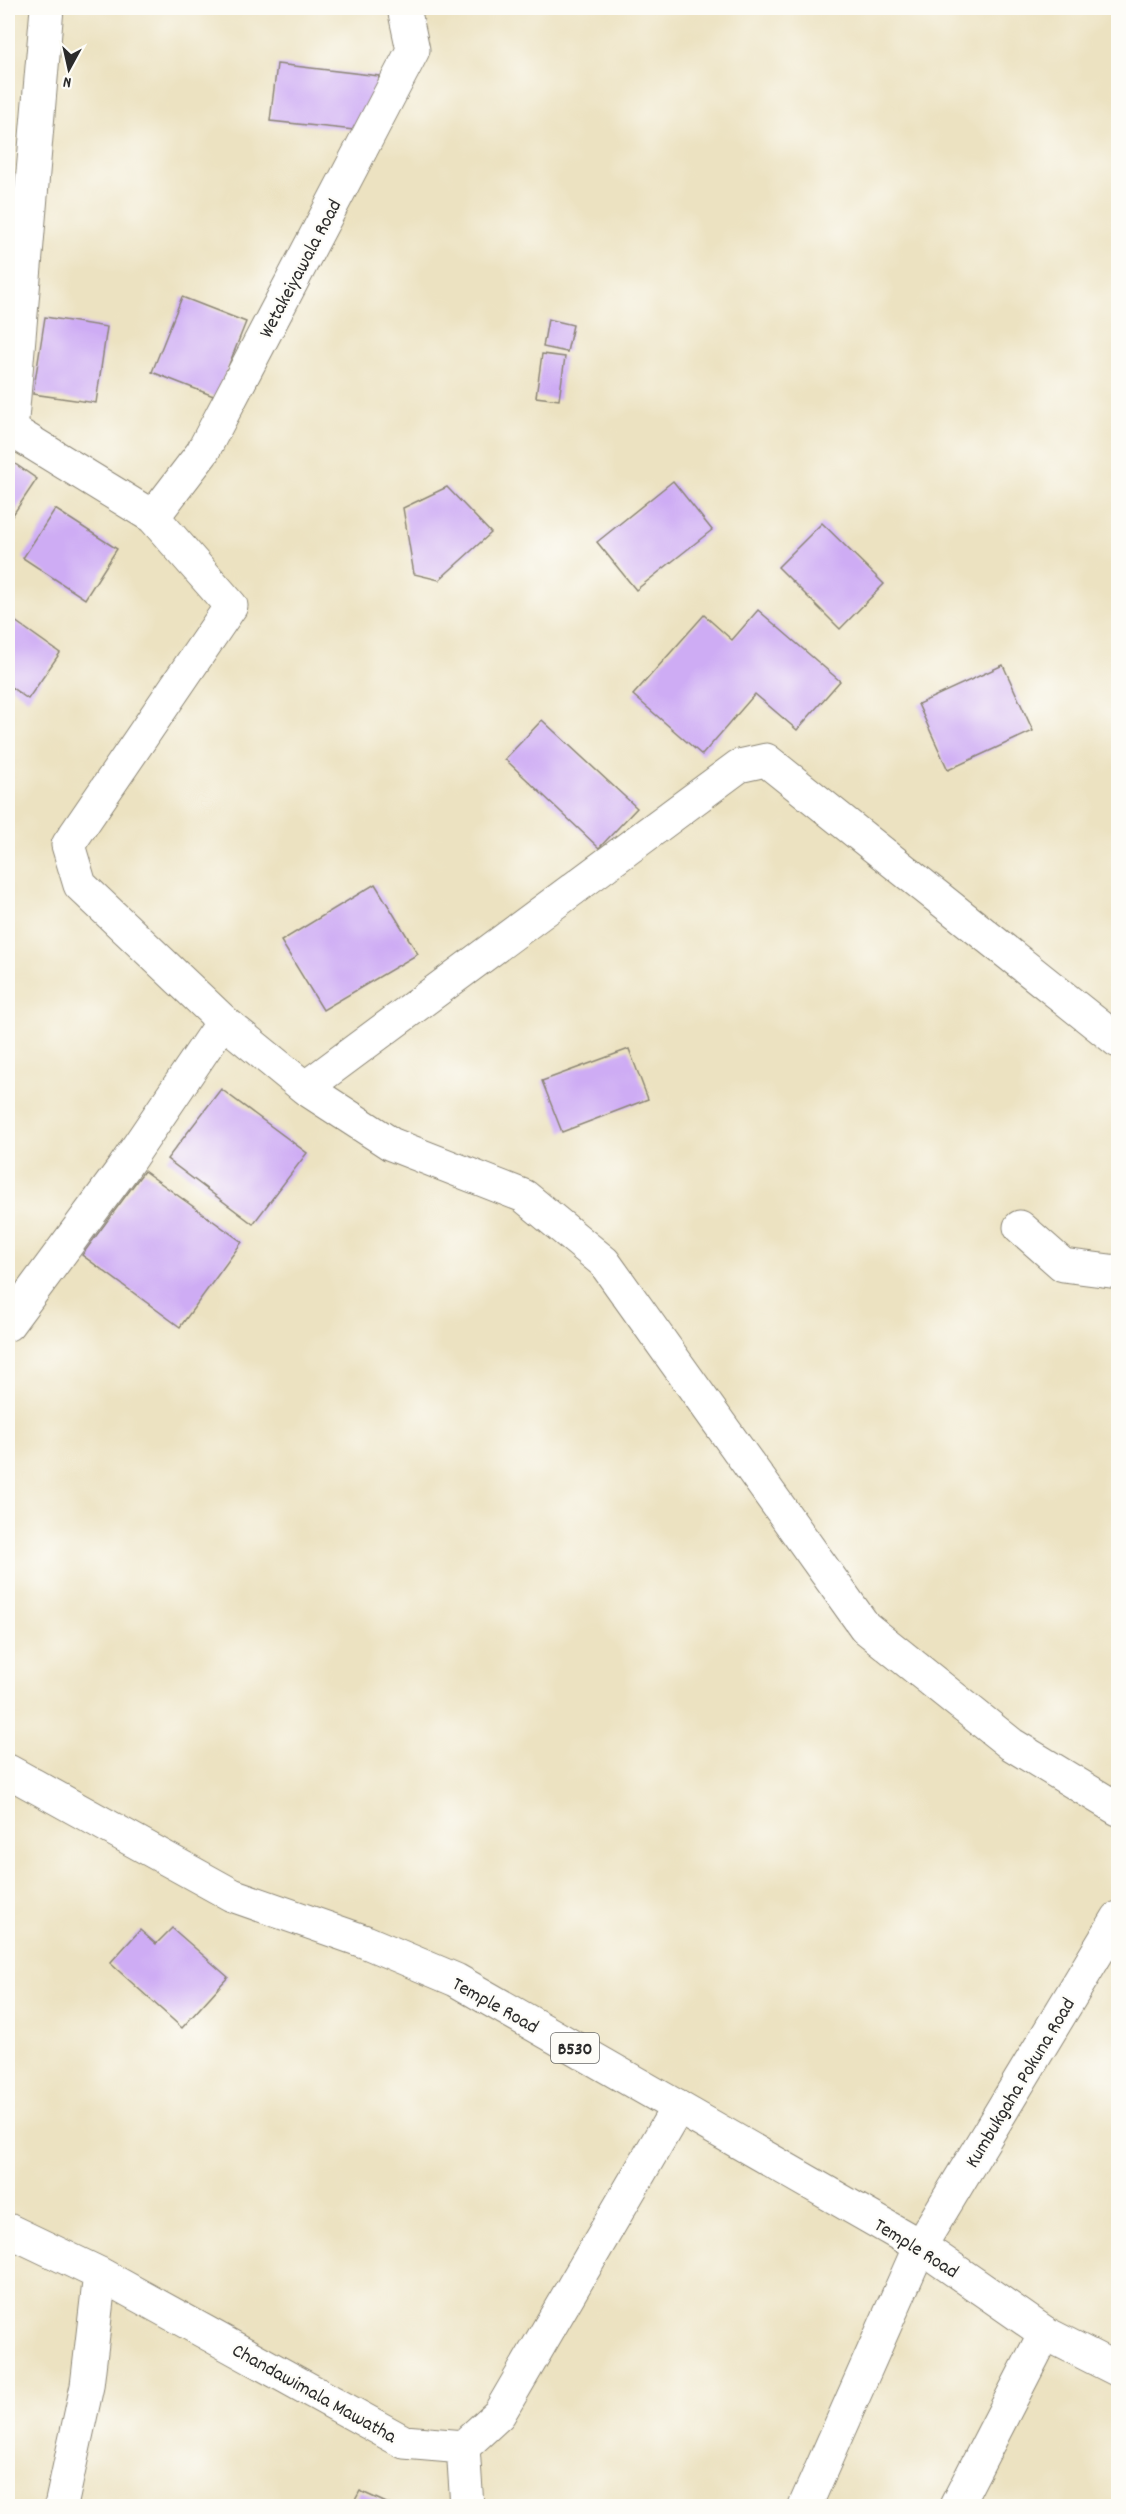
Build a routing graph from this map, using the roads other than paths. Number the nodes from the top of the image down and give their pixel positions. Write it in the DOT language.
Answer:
graph roads {
  1 [pos="48,8"];
  2 [pos="404,8"];
  3 [pos="9,429"];
  4 [pos="153,517"];
  5 [pos="224,1021"];
  6 [pos="1119,1041"];
  7 [pos="305,1088"];
  8 [pos="1020,1227"];
  9 [pos="1119,1272"];
  10 [pos="8,1324"];
  11 [pos="8,1771"];
  12 [pos="1119,1809"];
  13 [pos="1119,1918"];
  14 [pos="678,2107"];
  15 [pos="8,2230"];
  16 [pos="920,2246"];
  17 [pos="100,2274"];
  18 [pos="1045,2333"];
  19 [pos="1119,2370"];
  20 [pos="463,2447"];
  21 [pos="61,2506"];
  22 [pos="467,2506"];
  23 [pos="805,2506"];
  24 [pos="957,2506"];
  1 -- 3 [label="street"];
  2 -- 4 [label="street, Wetakeiyawala Road"];
  3 -- 4 [label="street"];
  4 -- 5 [label="street"];
  5 -- 7 [label="street"];
  5 -- 10 [label="street"];
  6 -- 7 [label="street"];
  7 -- 12 [label="street"];
  8 -- 9 [label="street"];
  11 -- 14 [label="street, Temple Road / B530"];
  13 -- 16 [label="street, Kumbukgaha Pokuna Road"];
  14 -- 16 [label="street, Temple Road / B530"];
  14 -- 20 [label="street"];
  15 -- 17 [label="street, Chandawimala Mawatha"];
  16 -- 18 [label="street, Temple Road / B530"];
  16 -- 23 [label="street, Kumbukgaha Pokuna Road"];
  17 -- 20 [label="street, Chandawimala Mawatha"];
  17 -- 21 [label="street"];
  18 -- 19 [label="street, Temple Road / B530"];
  18 -- 24 [label="street"];
  20 -- 22 [label="street"];
}
